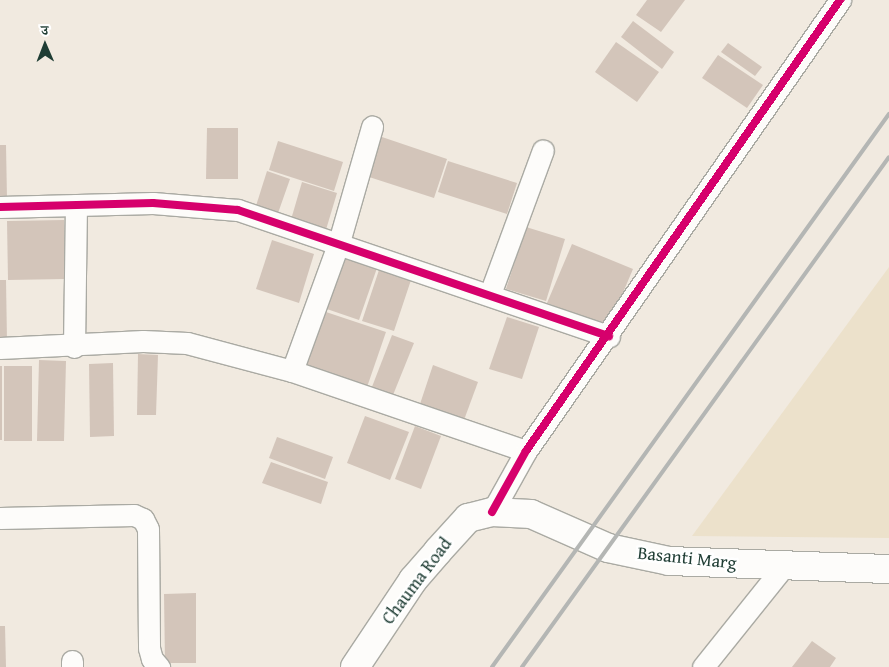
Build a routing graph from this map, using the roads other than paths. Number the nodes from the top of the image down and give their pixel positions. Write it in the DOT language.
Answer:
graph roads {
  1 [pos="840,0"];
  2 [pos="372,127"];
  3 [pos="543,150"];
  4 [pos="76,205"];
  5 [pos="0,206"];
  6 [pos="338,242"];
  7 [pos="490,294"];
  8 [pos="609,336"];
  9 [pos="74,347"];
  10 [pos="0,348"];
  11 [pos="292,371"];
  12 [pos="526,451"];
  13 [pos="492,512"];
  14 [pos="0,518"];
  15 [pos="784,566"];
  16 [pos="889,569"];
  17 [pos="160,667"];
  18 [pos="356,667"];
  19 [pos="703,667"];
  1 -- 8 [label="street"];
  2 -- 6 [label="street"];
  3 -- 7 [label="street"];
  4 -- 5 [label="street"];
  4 -- 6 [label="street"];
  4 -- 9 [label="street"];
  6 -- 7 [label="street"];
  6 -- 11 [label="street"];
  7 -- 8 [label="street"];
  8 -- 12 [label="street"];
  9 -- 10 [label="street"];
  9 -- 11 [label="street"];
  11 -- 12 [label="street"];
  12 -- 13 [label="street"];
  13 -- 15 [label="street, Basanti Marg"];
  13 -- 18 [label="street, Chauma Road"];
  14 -- 17 [label="street"];
  15 -- 16 [label="street, Basanti Marg"];
  15 -- 19 [label="street"];
}
